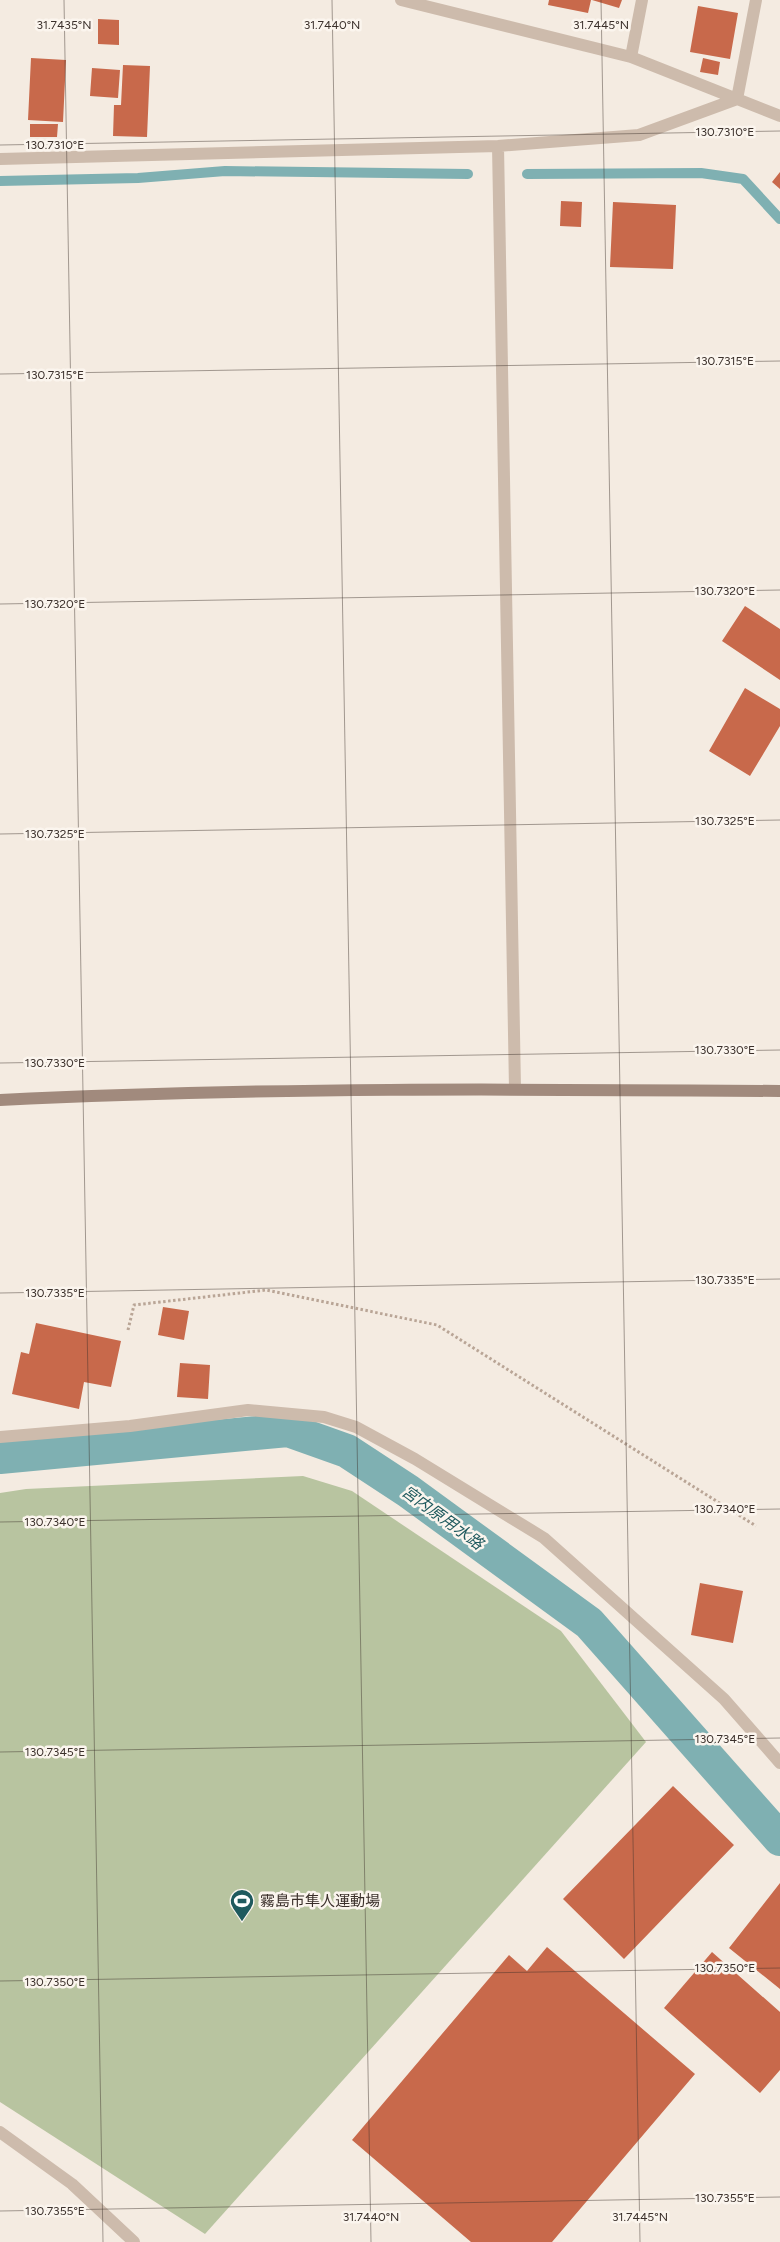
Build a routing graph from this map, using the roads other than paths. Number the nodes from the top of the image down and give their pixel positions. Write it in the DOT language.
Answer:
graph roads {
  1 [pos="401,0"];
  2 [pos="642,0"];
  3 [pos="756,0"];
  4 [pos="631,57"];
  5 [pos="737,99"];
  6 [pos="780,116"];
  7 [pos="498,146"];
  8 [pos="0,159"];
  9 [pos="514,1089"];
  10 [pos="780,1091"];
  11 [pos="0,1100"];
  12 [pos="0,1437"];
  13 [pos="780,1763"];
  14 [pos="0,2132"];
  15 [pos="134,2242"];
  1 -- 4 [label="street"];
  2 -- 4 [label="street"];
  3 -- 5 [label="street"];
  4 -- 5 [label="street"];
  5 -- 6 [label="street"];
  5 -- 7 [label="street"];
  7 -- 8 [label="street"];
  7 -- 9 [label="street"];
  9 -- 10 [label="street"];
  9 -- 11 [label="street"];
  12 -- 13 [label="street"];
  14 -- 15 [label="street"];
}
